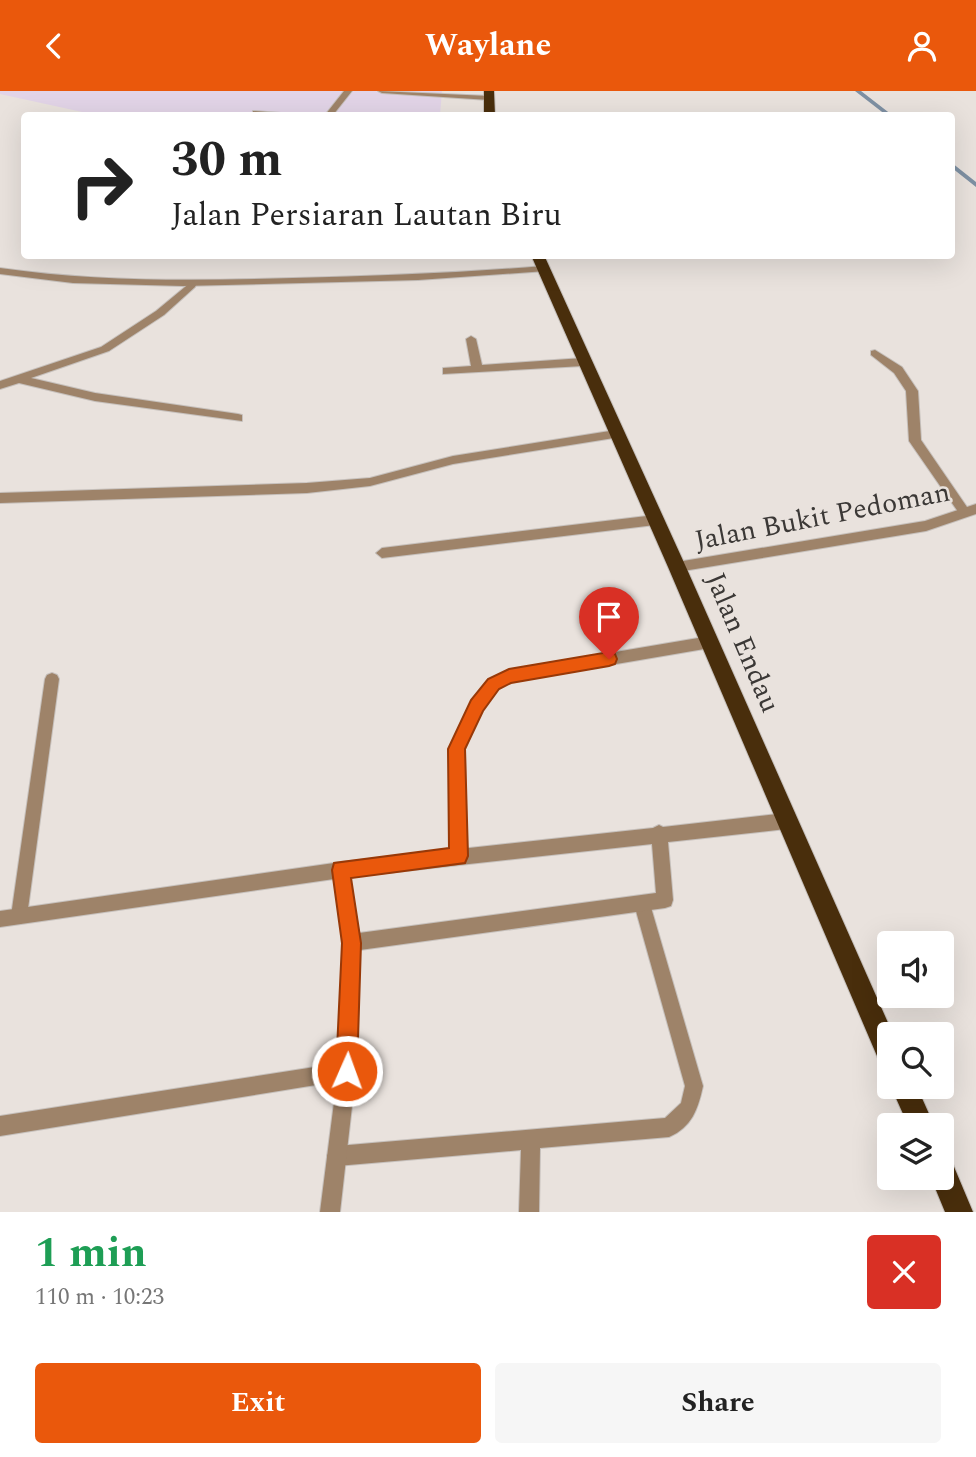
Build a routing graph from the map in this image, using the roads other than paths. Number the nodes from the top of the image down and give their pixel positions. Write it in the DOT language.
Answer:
graph roads {
  1 [pos="348,91"];
  2 [pos="382,91"];
  3 [pos="489,95"];
  4 [pos="331,112"];
  5 [pos="540,262"];
  6 [pos="0,271"];
  7 [pos="191,285"];
  8 [pos="471,339"];
  9 [pos="875,353"];
  10 [pos="583,362"];
  11 [pos="477,369"];
  12 [pos="447,371"];
  13 [pos="19,379"];
  14 [pos="0,385"];
  15 [pos="238,418"];
  16 [pos="616,434"];
  17 [pos="0,498"];
  18 [pos="971,511"];
  19 [pos="655,520"];
  20 [pos="382,554"];
  21 [pos="677,567"];
  22 [pos="710,642"];
  23 [pos="52,679"];
  24 [pos="786,821"];
  25 [pos="659,833"];
  26 [pos="459,856"];
  27 [pos="341,870"];
  28 [pos="642,904"];
  29 [pos="19,916"];
  30 [pos="0,919"];
  31 [pos="352,943"];
  32 [pos="877,1027"];
  33 [pos="347,1071"];
  34 [pos="0,1126"];
  35 [pos="531,1139"];
  36 [pos="337,1156"];
  37 [pos="949,1190"];
  38 [pos="330,1212"];
  39 [pos="529,1212"];
  40 [pos="959,1212"];
  1 -- 4 [label="street"];
  2 -- 3 [label="street"];
  5 -- 7 [label="street"];
  5 -- 10 [label="highway, Jalan Endau"];
  6 -- 7 [label="street"];
  7 -- 13 [label="street"];
  8 -- 11 [label="street"];
  9 -- 18 [label="street"];
  10 -- 11 [label="street"];
  10 -- 16 [label="highway, Jalan Endau"];
  11 -- 12 [label="street"];
  13 -- 14 [label="street"];
  13 -- 15 [label="street"];
  16 -- 17 [label="street"];
  16 -- 19 [label="highway, Jalan Endau"];
  18 -- 21 [label="street, Jalan Bukit Pedoman"];
  19 -- 20 [label="street"];
  19 -- 21 [label="highway, Jalan Endau"];
  21 -- 22 [label="highway, Jalan Endau"];
  22 -- 24 [label="highway, Jalan Endau"];
  22 -- 26 [label="street"];
  23 -- 29 [label="street"];
  24 -- 25 [label="street"];
  24 -- 32 [label="highway, Jalan Endau"];
  25 -- 26 [label="street"];
  25 -- 28 [label="street"];
  26 -- 27 [label="street"];
  27 -- 29 [label="street"];
  27 -- 31 [label="street"];
  28 -- 31 [label="street"];
  28 -- 35 [label="street"];
  29 -- 30 [label="street"];
  31 -- 33 [label="street"];
  33 -- 34 [label="street"];
  33 -- 36 [label="street"];
  35 -- 36 [label="street"];
  35 -- 39 [label="street"];
  36 -- 38 [label="street"];
  37 -- 40 [label="highway"];
}
